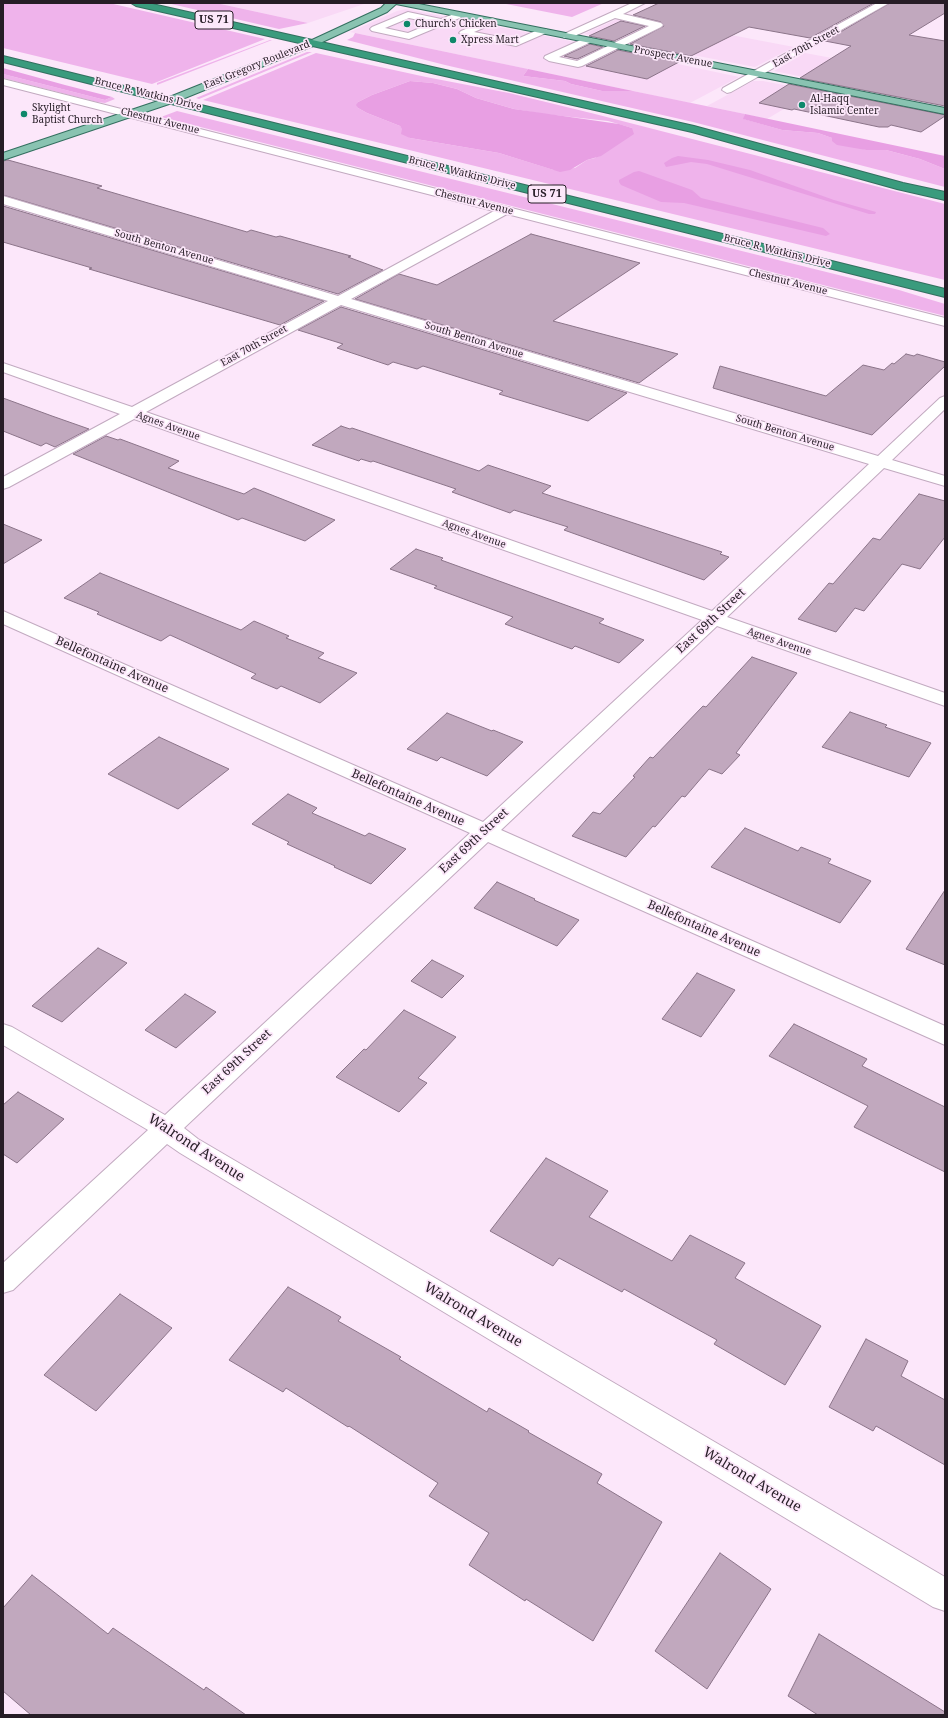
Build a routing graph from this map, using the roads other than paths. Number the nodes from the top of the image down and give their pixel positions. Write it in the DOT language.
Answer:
graph roads {
  1 [pos="136,3"];
  2 [pos="391,3"];
  3 [pos="400,3"];
  4 [pos="640,3"];
  5 [pos="884,3"];
  6 [pos="459,15"];
  7 [pos="614,15"];
  8 [pos="492,21"];
  9 [pos="442,22"];
  10 [pos="327,25"];
  11 [pos="543,31"];
  12 [pos="306,32"];
  13 [pos="567,36"];
  14 [pos="293,37"];
  15 [pos="588,40"];
  16 [pos="314,42"];
  17 [pos="271,46"];
  18 [pos="617,46"];
  19 [pos="3,59"];
  20 [pos="757,74"];
  21 [pos="3,82"];
  22 [pos="162,89"];
  23 [pos="727,90"];
  24 [pos="148,94"];
  25 [pos="171,100"];
  26 [pos="110,109"];
  27 [pos="945,111"];
  28 [pos="132,114"];
  29 [pos="3,151"];
  30 [pos="3,157"];
  31 [pos="945,196"];
  32 [pos="3,200"];
  33 [pos="505,210"];
  34 [pos="945,293"];
  35 [pos="340,299"];
  36 [pos="945,322"];
  37 [pos="3,367"];
  38 [pos="945,401"];
  39 [pos="131,413"];
  40 [pos="880,461"];
  41 [pos="945,481"];
  42 [pos="3,484"];
  43 [pos="3,617"];
  44 [pos="714,619"];
  45 [pos="945,700"];
  46 [pos="484,832"];
  47 [pos="3,1033"];
  48 [pos="945,1036"];
  49 [pos="166,1129"];
  50 [pos="3,1281"];
  51 [pos="945,1595"];
  1 -- 14 [label="highway, US 71"];
  2 -- 10 [label="main road, East Gregory Boulevard"];
  2 -- 16 [label="main road, East Gregory Boulevard"];
  3 -- 6 [label="main road, Prospect Avenue"];
  4 -- 7 [label="street"];
  5 -- 20 [label="street, East 70th Street"];
  6 -- 8 [label="main road, Prospect Avenue"];
  6 -- 9 [label="street"];
  7 -- 13 [label="street"];
  7 -- 18 [label="street"];
  8 -- 11 [label="main road, Prospect Avenue"];
  8 -- 11 [label="street"];
  9 -- 9 [label="street"];
  11 -- 13 [label="main road, Prospect Avenue"];
  12 -- 14 [label="main road, East Gregory Boulevard"];
  13 -- 15 [label="main road, Prospect Avenue"];
  14 -- 16 [label="highway, US 71"];
  14 -- 17 [label="main road, East Gregory Boulevard"];
  15 -- 18 [label="main road, Prospect Avenue"];
  15 -- 18 [label="street"];
  16 -- 25 [label="main road, East Gregory Boulevard"];
  16 -- 31 [label="highway, US 71"];
  18 -- 20 [label="main road, Prospect Avenue"];
  19 -- 24 [label="highway, Bruce R. Watkins Drive / US 71"];
  20 -- 23 [label="street, East 70th Street"];
  20 -- 27 [label="main road, Prospect Avenue"];
  21 -- 26 [label="street, Chestnut Avenue"];
  22 -- 24 [label="main road"];
  24 -- 25 [label="highway, Bruce R. Watkins Drive / US 71"];
  24 -- 26 [label="main road"];
  25 -- 28 [label="main road, East Gregory Boulevard"];
  25 -- 34 [label="highway, Bruce R. Watkins Drive / US 71"];
  26 -- 28 [label="street, Chestnut Avenue"];
  26 -- 29 [label="main road"];
  28 -- 30 [label="main road, East Gregory Boulevard"];
  28 -- 33 [label="street, Chestnut Avenue"];
  32 -- 35 [label="street, South Benton Avenue"];
  33 -- 35 [label="street, East 70th Street"];
  33 -- 36 [label="street, Chestnut Avenue"];
  35 -- 39 [label="street, East 70th Street"];
  35 -- 40 [label="street, South Benton Avenue"];
  37 -- 39 [label="street, Agnes Avenue"];
  38 -- 40 [label="street, East 69th Street"];
  39 -- 42 [label="street, East 70th Street"];
  39 -- 44 [label="street, Agnes Avenue"];
  40 -- 41 [label="street, South Benton Avenue"];
  40 -- 44 [label="street, East 69th Street"];
  43 -- 46 [label="street, Bellefontaine Avenue"];
  44 -- 45 [label="street, Agnes Avenue"];
  44 -- 46 [label="street, East 69th Street"];
  46 -- 48 [label="street, Bellefontaine Avenue"];
  46 -- 49 [label="street, East 69th Street"];
  47 -- 49 [label="street, Walrond Avenue"];
  49 -- 50 [label="street, East 69th Street"];
  49 -- 51 [label="street, Walrond Avenue"];
}
